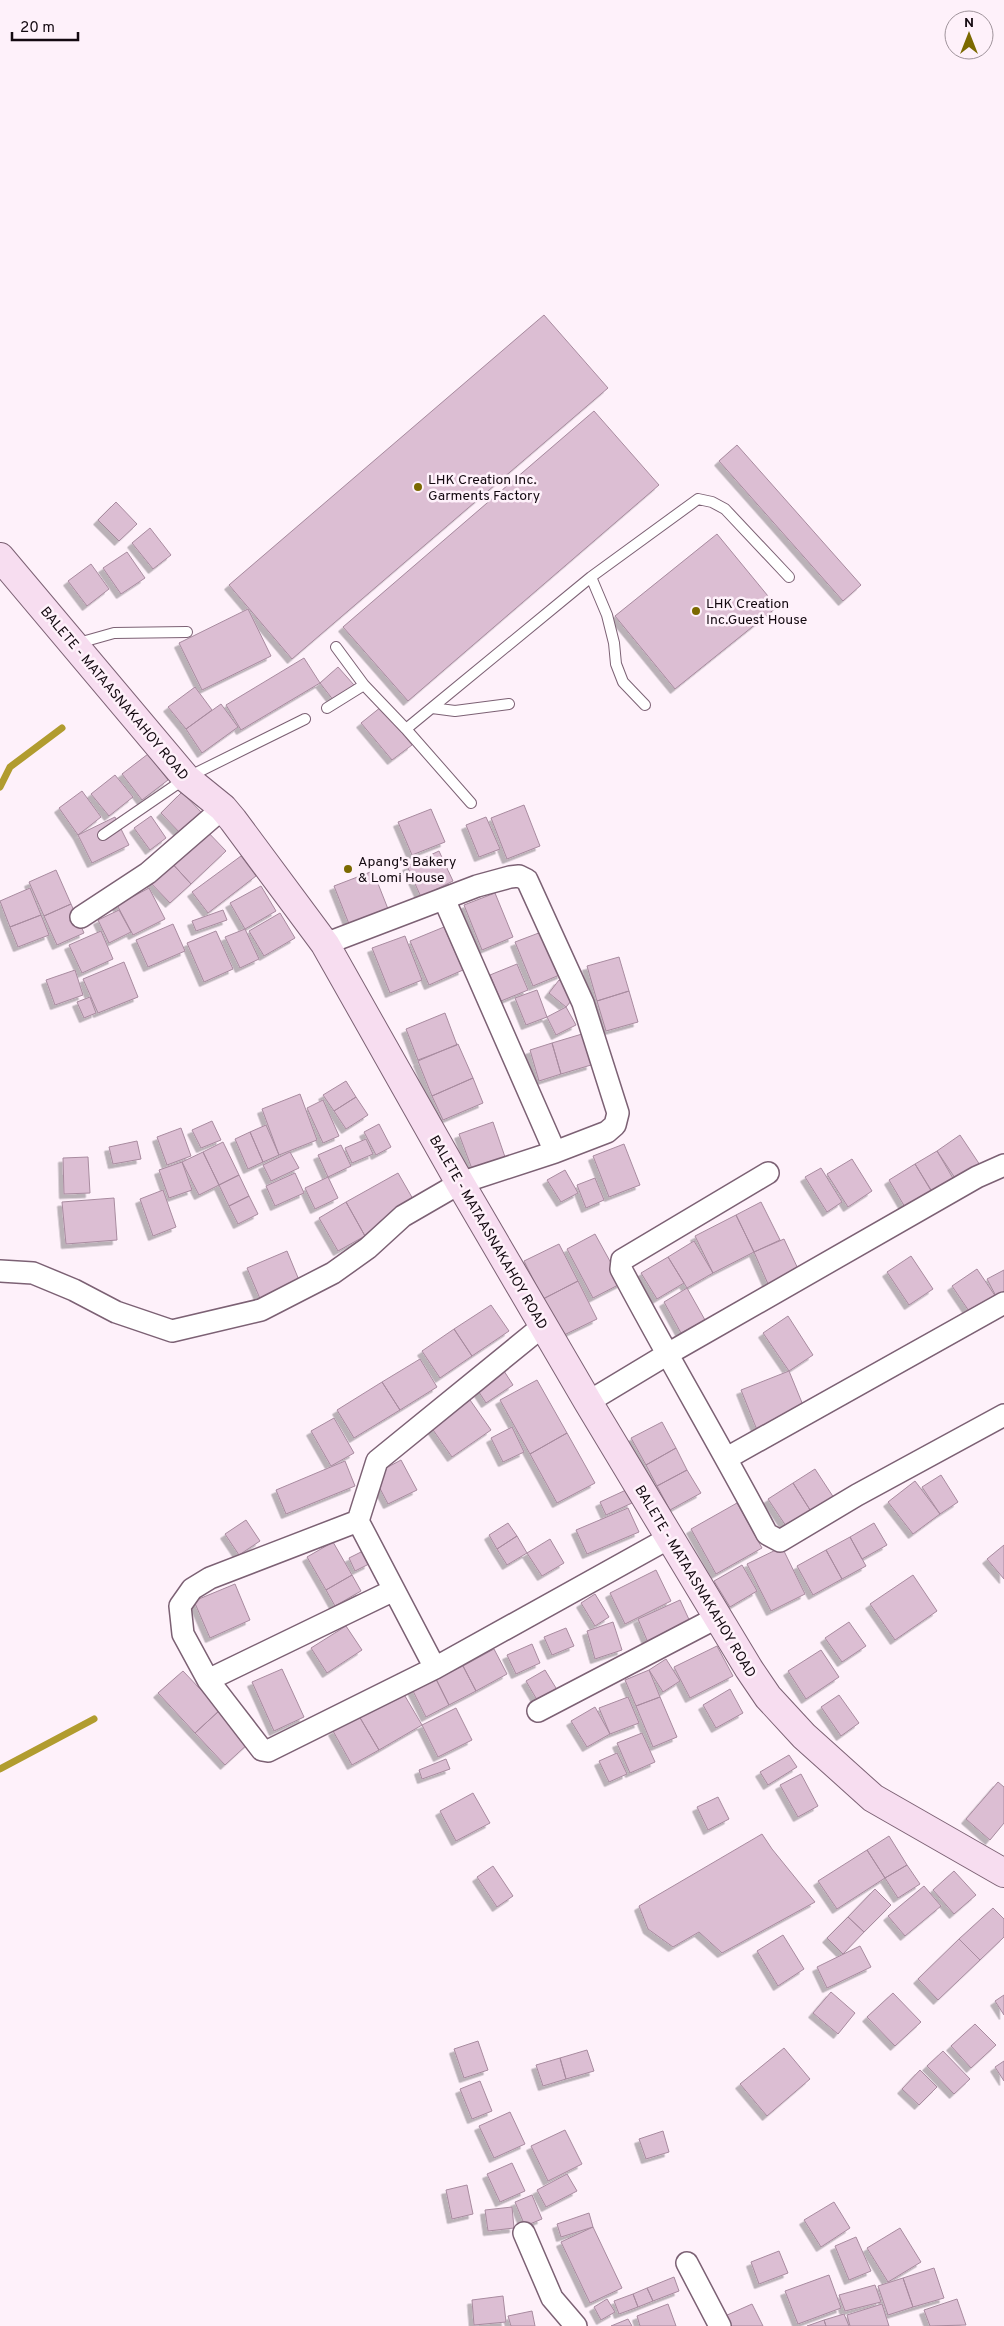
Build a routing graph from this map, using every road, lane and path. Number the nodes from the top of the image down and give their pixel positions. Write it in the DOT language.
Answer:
graph roads {
  1 [pos="0,556"];
  2 [pos="591,577"];
  3 [pos="789,577"];
  4 [pos="187,632"];
  5 [pos="74,644"];
  6 [pos="336,646"];
  7 [pos="364,685"];
  8 [pos="509,704"];
  9 [pos="645,705"];
  10 [pos="327,708"];
  11 [pos="432,708"];
  12 [pos="305,719"];
  13 [pos="406,729"];
  14 [pos="186,778"];
  15 [pos="471,802"];
  16 [pos="223,808"];
  17 [pos="103,834"];
  18 [pos="444,898"];
  19 [pos="81,917"];
  20 [pos="325,944"];
  21 [pos="555,1152"];
  22 [pos="1004,1165"];
  23 [pos="768,1173"];
  24 [pos="460,1183"];
  25 [pos="0,1271"];
  26 [pos="1004,1304"];
  27 [pos="544,1325"];
  28 [pos="666,1355"];
  29 [pos="588,1402"];
  30 [pos="1004,1415"];
  31 [pos="727,1458"];
  32 [pos="358,1521"];
  33 [pos="669,1538"];
  34 [pos="394,1590"];
  35 [pos="718,1617"];
  36 [pos="435,1668"];
  37 [pos="208,1680"];
  38 [pos="538,1712"];
  39 [pos="1004,1872"];
  40 [pos="524,2233"];
  41 [pos="687,2263"];
  42 [pos="576,2326"];
  43 [pos="720,2326"];
  1 -- 5 [label="main road, BALETE - MATAASNAKAHOY ROAD"];
  2 -- 3 [label="lane"];
  2 -- 9 [label="lane"];
  2 -- 11 [label="lane"];
  4 -- 5 [label="lane"];
  5 -- 14 [label="main road, BALETE - MATAASNAKAHOY ROAD"];
  6 -- 7 [label="lane"];
  7 -- 10 [label="lane"];
  7 -- 13 [label="lane"];
  8 -- 11 [label="lane"];
  11 -- 13 [label="lane"];
  12 -- 14 [label="lane"];
  13 -- 15 [label="lane"];
  14 -- 16 [label="main road, BALETE - MATAASNAKAHOY ROAD"];
  14 -- 17 [label="lane"];
  16 -- 19 [label="street"];
  16 -- 20 [label="main road, BALETE - MATAASNAKAHOY ROAD"];
  18 -- 20 [label="street"];
  18 -- 21 [label="street"];
  18 -- 21 [label="street"];
  20 -- 24 [label="main road, BALETE - MATAASNAKAHOY ROAD"];
  21 -- 24 [label="street"];
  22 -- 28 [label="street"];
  23 -- 28 [label="street"];
  24 -- 25 [label="street"];
  24 -- 27 [label="main road, BALETE - MATAASNAKAHOY ROAD"];
  26 -- 31 [label="street"];
  27 -- 29 [label="main road, BALETE - MATAASNAKAHOY ROAD"];
  27 -- 32 [label="street"];
  28 -- 29 [label="street"];
  28 -- 31 [label="street"];
  29 -- 33 [label="main road, BALETE - MATAASNAKAHOY ROAD"];
  30 -- 31 [label="street"];
  32 -- 34 [label="street"];
  32 -- 37 [label="street"];
  33 -- 35 [label="main road, BALETE - MATAASNAKAHOY ROAD"];
  33 -- 36 [label="street"];
  34 -- 36 [label="street"];
  34 -- 37 [label="street"];
  35 -- 38 [label="street"];
  35 -- 39 [label="main road, BALETE - MATAASNAKAHOY ROAD"];
  36 -- 37 [label="street"];
  40 -- 42 [label="street"];
  41 -- 43 [label="street"];
}
